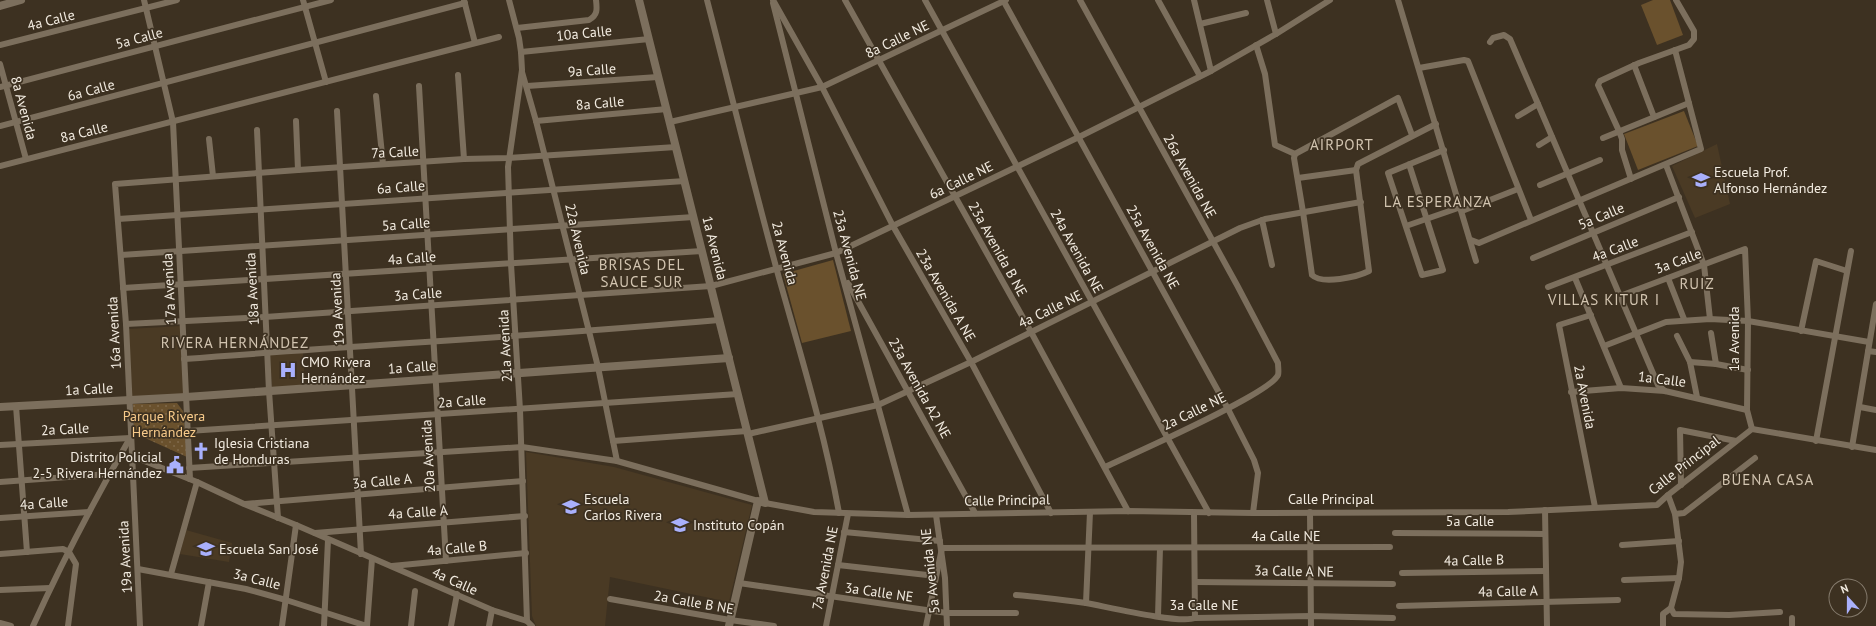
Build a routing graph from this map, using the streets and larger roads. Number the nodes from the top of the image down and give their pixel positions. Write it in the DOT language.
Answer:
graph roads {
  1 [pos="21,0"];
  2 [pos="144,0"];
  3 [pos="177,0"];
  4 [pos="303,0"];
  5 [pos="331,0"];
  6 [pos="509,0"];
  7 [pos="596,0"];
  8 [pos="639,0"];
  9 [pos="707,0"];
  10 [pos="773,0"];
  11 [pos="846,0"];
  12 [pos="924,0"];
  13 [pos="1004,0"];
  14 [pos="1080,0"];
  15 [pos="1158,0"];
  16 [pos="1194,0"];
  17 [pos="1267,0"];
  18 [pos="1330,0"];
  19 [pos="1398,0"];
  20 [pos="1676,0"];
  21 [pos="465,1"];
  22 [pos="1319,3"];
  23 [pos="0,6"];
  24 [pos="305,7"];
  25 [pos="146,8"];
  26 [pos="1246,13"];
  27 [pos="1200,24"];
  28 [pos="517,28"];
  29 [pos="942,31"];
  30 [pos="1276,34"];
  31 [pos="499,37"];
  32 [pos="649,39"];
  33 [pos="1490,42"];
  34 [pos="315,43"];
  35 [pos="475,43"];
  36 [pos="0,45"];
  37 [pos="156,46"];
  38 [pos="1256,46"];
  39 [pos="1675,50"];
  40 [pos="521,52"];
  41 [pos="879,61"];
  42 [pos="0,64"];
  43 [pos="1634,65"];
  44 [pos="1419,68"];
  45 [pos="522,70"];
  46 [pos="1211,71"];
  47 [pos="458,75"];
  48 [pos="1200,76"];
  49 [pos="658,77"];
  50 [pos="326,82"];
  51 [pos="165,83"];
  52 [pos="3,86"];
  53 [pos="419,86"];
  54 [pos="527,86"];
  55 [pos="822,87"];
  56 [pos="796,94"];
  57 [pos="376,96"];
  58 [pos="1689,103"];
  59 [pos="1538,104"];
  60 [pos="1138,106"];
  61 [pos="734,108"];
  62 [pos="666,109"];
  63 [pos="337,111"];
  64 [pos="1518,116"];
  65 [pos="1654,117"];
  66 [pos="296,121"];
  67 [pos="536,121"];
  68 [pos="15,122"];
  69 [pos="173,122"];
  70 [pos="670,122"];
  71 [pos="1436,124"];
  72 [pos="0,126"];
  73 [pos="257,130"];
  74 [pos="1619,131"];
  75 [pos="1412,135"];
  76 [pos="1079,137"];
  77 [pos="1552,137"];
  78 [pos="1603,138"];
  79 [pos="209,139"];
  80 [pos="1539,145"];
  81 [pos="676,146"];
  82 [pos="1444,150"];
  83 [pos="1295,154"];
  84 [pos="545,155"];
  85 [pos="508,158"];
  86 [pos="26,159"];
  87 [pos="464,159"];
  88 [pos="1600,160"];
  89 [pos="424,162"];
  90 [pos="383,164"];
  91 [pos="1409,164"];
  92 [pos="1666,165"];
  93 [pos="0,166"];
  94 [pos="1017,166"];
  95 [pos="340,167"];
  96 [pos="298,170"];
  97 [pos="1356,170"];
  98 [pos="259,173"];
  99 [pos="1568,174"];
  100 [pos="213,176"];
  101 [pos="1298,178"];
  102 [pos="176,179"];
  103 [pos="1631,179"];
  104 [pos="684,181"];
  105 [pos="115,184"];
  106 [pos="1540,185"];
  107 [pos="1518,189"];
  108 [pos="554,190"];
  109 [pos="508,193"];
  110 [pos="955,197"];
  111 [pos="1678,197"];
  112 [pos="426,198"];
  113 [pos="1579,199"];
  114 [pos="1360,202"];
  115 [pos="342,203"];
  116 [pos="260,209"];
  117 [pos="1462,209"];
  118 [pos="1303,212"];
  119 [pos="178,215"];
  120 [pos="694,217"];
  121 [pos="118,219"];
  122 [pos="1426,219"];
  123 [pos="1262,220"];
  124 [pos="1531,220"];
  125 [pos="562,225"];
  126 [pos="893,226"];
  127 [pos="1406,226"];
  128 [pos="509,229"];
  129 [pos="1692,232"];
  130 [pos="1593,233"];
  131 [pos="428,234"];
  132 [pos="345,240"];
  133 [pos="1471,240"];
  134 [pos="1212,241"];
  135 [pos="262,245"];
  136 [pos="1745,249"];
  137 [pos="179,251"];
  138 [pos="1851,251"];
  139 [pos="702,252"];
  140 [pos="836,253"];
  141 [pos="121,255"];
  142 [pos="1533,258"];
  143 [pos="570,260"];
  144 [pos="1476,261"];
  145 [pos="511,264"];
  146 [pos="1272,265"];
  147 [pos="1607,265"];
  148 [pos="1704,265"];
  149 [pos="777,268"];
  150 [pos="429,269"];
  151 [pos="1847,271"];
  152 [pos="1153,272"];
  153 [pos="346,274"];
  154 [pos="844,276"];
  155 [pos="1575,278"];
  156 [pos="1668,278"];
  157 [pos="264,280"];
  158 [pos="181,285"];
  159 [pos="711,286"];
  160 [pos="1548,287"];
  161 [pos="123,288"];
  162 [pos="579,296"];
  163 [pos="1620,296"];
  164 [pos="514,300"];
  165 [pos="1091,302"];
  166 [pos="1876,304"];
  167 [pos="432,306"];
  168 [pos="349,311"];
  169 [pos="1591,315"];
  170 [pos="1875,315"];
  171 [pos="266,317"];
  172 [pos="1684,319"];
  173 [pos="1710,319"];
  174 [pos="719,320"];
  175 [pos="182,321"];
  176 [pos="1748,321"];
  177 [pos="126,324"];
  178 [pos="1801,331"];
  179 [pos="588,332"];
  180 [pos="1031,332"];
  181 [pos="1636,333"];
  182 [pos="1711,333"];
  183 [pos="1677,336"];
  184 [pos="1834,336"];
  185 [pos="516,337"];
  186 [pos="433,341"];
  187 [pos="1869,342"];
  188 [pos="351,346"];
  189 [pos="1604,346"];
  190 [pos="1868,351"];
  191 [pos="1876,352"];
  192 [pos="267,353"];
  193 [pos="729,358"];
  194 [pos="184,359"];
  195 [pos="971,362"];
  196 [pos="1690,362"];
  197 [pos="1278,363"];
  198 [pos="1716,364"];
  199 [pos="598,368"];
  200 [pos="1748,370"];
  201 [pos="518,373"];
  202 [pos="436,379"];
  203 [pos="353,384"];
  204 [pos="1656,387"];
  205 [pos="1621,388"];
  206 [pos="269,391"];
  207 [pos="908,391"];
  208 [pos="1571,392"];
  209 [pos="738,394"];
  210 [pos="186,397"];
  211 [pos="1696,397"];
  212 [pos="129,400"];
  213 [pos="607,404"];
  214 [pos="878,405"];
  215 [pos="16,406"];
  216 [pos="0,407"];
  217 [pos="1860,407"];
  218 [pos="1228,409"];
  219 [pos="520,410"];
  220 [pos="1747,410"];
  221 [pos="1876,410"];
  222 [pos="438,415"];
  223 [pos="818,419"];
  224 [pos="355,421"];
  225 [pos="271,426"];
  226 [pos="1752,429"];
  227 [pos="188,431"];
  228 [pos="748,433"];
  229 [pos="130,438"];
  230 [pos="1166,438"];
  231 [pos="613,440"];
  232 [pos="1736,441"];
  233 [pos="1816,441"];
  234 [pos="19,443"];
  235 [pos="0,444"];
  236 [pos="522,447"];
  237 [pos="1852,447"];
  238 [pos="1876,450"];
  239 [pos="440,452"];
  240 [pos="132,456"];
  241 [pos="357,457"];
  242 [pos="1755,458"];
  243 [pos="617,461"];
  244 [pos="274,463"];
  245 [pos="1105,467"];
  246 [pos="189,468"];
  247 [pos="109,474"];
  248 [pos="190,479"];
  249 [pos="21,480"];
  250 [pos="523,481"];
  251 [pos="0,482"];
  252 [pos="197,482"];
  253 [pos="1681,485"];
  254 [pos="442,488"];
  255 [pos="359,494"];
  256 [pos="1668,495"];
  257 [pos="276,501"];
  258 [pos="761,502"];
  259 [pos="244,504"];
  260 [pos="1595,507"];
  261 [pos="1544,510"];
  262 [pos="1128,511"];
  263 [pos="89,512"];
  264 [pos="1090,512"];
  265 [pos="1310,512"];
  266 [pos="839,513"];
  267 [pos="975,513"];
  268 [pos="1052,513"];
  269 [pos="1194,513"];
  270 [pos="1208,513"];
  271 [pos="1253,513"];
  272 [pos="848,514"];
  273 [pos="1675,514"];
  274 [pos="908,515"];
  275 [pos="936,515"];
  276 [pos="525,516"];
  277 [pos="24,517"];
  278 [pos="0,518"];
  279 [pos="278,518"];
  280 [pos="443,523"];
  281 [pos="296,525"];
  282 [pos="360,529"];
  283 [pos="844,532"];
  284 [pos="313,533"];
  285 [pos="1396,533"];
  286 [pos="1545,534"];
  287 [pos="328,540"];
  288 [pos="940,541"];
  289 [pos="1679,541"];
  290 [pos="1622,545"];
  291 [pos="1390,547"];
  292 [pos="942,548"];
  293 [pos="1088,548"];
  294 [pos="1160,548"];
  295 [pos="1194,548"];
  296 [pos="1310,548"];
  297 [pos="27,552"];
  298 [pos="69,552"];
  299 [pos="0,554"];
  300 [pos="361,554"];
  301 [pos="526,554"];
  302 [pos="372,559"];
  303 [pos="446,561"];
  304 [pos="838,565"];
  305 [pos="390,566"];
  306 [pos="138,569"];
  307 [pos="1546,571"];
  308 [pos="1402,573"];
  309 [pos="171,574"];
  310 [pos="936,576"];
  311 [pos="1679,578"];
  312 [pos="1624,580"];
  313 [pos="209,582"];
  314 [pos="1195,582"];
  315 [pos="739,583"];
  316 [pos="1310,583"];
  317 [pos="1393,584"];
  318 [pos="50,588"];
  319 [pos="0,590"];
  320 [pos="415,591"];
  321 [pos="457,594"];
  322 [pos="1016,595"];
  323 [pos="831,598"];
  324 [pos="610,599"];
  325 [pos="286,600"];
  326 [pos="1618,600"];
  327 [pos="1546,602"];
  328 [pos="1086,603"];
  329 [pos="1399,606"];
  330 [pos="1671,608"];
  331 [pos="492,610"];
  332 [pos="929,611"];
  333 [pos="1780,612"];
  334 [pos="325,613"];
  335 [pos="947,613"];
  336 [pos="1016,613"];
  337 [pos="1158,616"];
  338 [pos="1310,616"];
  339 [pos="1195,618"];
  340 [pos="1394,618"];
  341 [pos="1792,618"];
  342 [pos="527,621"];
  343 [pos="730,623"];
  344 [pos="0,624"];
  345 [pos="11,626"];
  346 [pos="33,626"];
  347 [pos="68,626"];
  348 [pos="140,626"];
  349 [pos="201,626"];
  350 [pos="282,626"];
  351 [pos="324,626"];
  352 [pos="367,626"];
  353 [pos="410,626"];
  354 [pos="451,626"];
  355 [pos="489,626"];
  356 [pos="532,626"];
  357 [pos="774,626"];
  358 [pos="826,626"];
  359 [pos="926,626"];
  360 [pos="947,626"];
  361 [pos="1311,626"];
  362 [pos="1547,626"];
  363 [pos="1663,626"];
  364 [pos="1792,626"];
  1 -- 23 [label="street"];
  2 -- 25 [label="street, 17a Avenida"];
  3 -- 25 [label="street, 4a Calle"];
  4 -- 24 [label="street"];
  5 -- 24 [label="street, 5a Calle"];
  6 -- 28 [label="street"];
  7 -- 28 [label="street"];
  8 -- 32 [label="street, 1a Avenida"];
  9 -- 61 [label="street, 2a Avenida"];
  10 -- 55 [label="street, 23a Avenida A NE"];
  10 -- 56 [label="street, 23a Avenida NE"];
  11 -- 41 [label="street, 23a Avenida B NE"];
  12 -- 29 [label="street, 24a Avenida NE"];
  13 -- 29 [label="street, 8a Calle NE"];
  13 -- 76 [label="street, 25a Avenida NE"];
  14 -- 60 [label="street, 26a Avenida NE"];
  15 -- 48 [label="street"];
  16 -- 27 [label="street"];
  17 -- 30 [label="street"];
  18 -- 22 [label="street, 6a Calle NE"];
  19 -- 44 [label="street"];
  20 -- 39 [label="street"];
  21 -- 34 [label="street, 6a Calle"];
  21 -- 35 [label="street"];
  22 -- 30 [label="street, 6a Calle NE"];
  24 -- 34 [label="street"];
  24 -- 37 [label="street, 5a Calle"];
  25 -- 36 [label="street, 4a Calle"];
  25 -- 37 [label="street, 17a Avenida"];
  26 -- 27 [label="street"];
  27 -- 46 [label="street"];
  28 -- 40 [label="street"];
  29 -- 41 [label="street, 8a Calle NE"];
  29 -- 94 [label="street, 24a Avenida NE"];
  30 -- 38 [label="street, 6a Calle NE"];
  31 -- 35 [label="street, 8a Calle"];
  32 -- 40 [label="street, 10a Calle"];
  32 -- 49 [label="street, 1a Avenida"];
  33 -- 59 [label="street"];
  34 -- 50 [label="street"];
  34 -- 51 [label="street, 6a Calle"];
  35 -- 50 [label="street, 8a Calle"];
  37 -- 51 [label="street, 17a Avenida"];
  37 -- 52 [label="street, 5a Calle"];
  38 -- 46 [label="street, 6a Calle NE"];
  38 -- 83 [label="street"];
  39 -- 43 [label="street"];
  39 -- 58 [label="street"];
  40 -- 45 [label="street"];
  41 -- 55 [label="street, 8a Calle NE"];
  41 -- 110 [label="street, 23a Avenida B NE"];
  42 -- 52 [label="street, 8a Avenida"];
  43 -- 65 [label="street"];
  43 -- 74 [label="street"];
  44 -- 71 [label="street"];
  44 -- 107 [label="street"];
  45 -- 54 [label="street, 22a Avenida"];
  45 -- 85 [label="street, 21a Avenida"];
  46 -- 48 [label="street, 6a Calle NE"];
  47 -- 87 [label="street"];
  48 -- 60 [label="street, 6a Calle NE"];
  49 -- 54 [label="street, 9a Calle"];
  49 -- 62 [label="street, 1a Avenida"];
  50 -- 69 [label="street, 8a Calle"];
  51 -- 68 [label="street, 6a Calle"];
  51 -- 69 [label="street, 17a Avenida"];
  52 -- 68 [label="street, 8a Avenida"];
  53 -- 89 [label="street, 20a Avenida"];
  54 -- 67 [label="street, 22a Avenida"];
  55 -- 56 [label="street, 8a Calle NE"];
  55 -- 126 [label="street, 23a Avenida A NE"];
  56 -- 61 [label="street, 8a Calle NE"];
  56 -- 140 [label="street, 23a Avenida NE"];
  57 -- 90 [label="street"];
  58 -- 65 [label="street"];
  58 -- 92 [label="street"];
  59 -- 64 [label="street"];
  59 -- 77 [label="street"];
  60 -- 76 [label="street, 6a Calle NE"];
  60 -- 134 [label="street, 26a Avenida NE"];
  61 -- 70 [label="street, 8a Calle NE"];
  61 -- 149 [label="street, 2a Avenida"];
  62 -- 67 [label="street, 8a Calle"];
  62 -- 70 [label="street, 1a Avenida"];
  63 -- 95 [label="street, 19a Avenida"];
  65 -- 74 [label="street"];
  66 -- 96 [label="street"];
  67 -- 84 [label="street, 22a Avenida"];
  68 -- 72 [label="street, 6a Calle"];
  68 -- 86 [label="street, 8a Avenida"];
  69 -- 86 [label="street, 8a Calle"];
  69 -- 102 [label="street, 17a Avenida"];
  70 -- 81 [label="street, 1a Avenida"];
  71 -- 75 [label="street"];
  71 -- 82 [label="street"];
  73 -- 98 [label="street, 18a Avenida"];
  74 -- 78 [label="street"];
  74 -- 103 [label="street"];
  75 -- 83 [label="street"];
  75 -- 97 [label="street"];
  76 -- 94 [label="street, 6a Calle NE"];
  76 -- 152 [label="street, 25a Avenida NE"];
  77 -- 80 [label="street"];
  77 -- 99 [label="street"];
  79 -- 100 [label="street"];
  81 -- 84 [label="street, 7a Calle"];
  81 -- 104 [label="street, 1a Avenida"];
  82 -- 91 [label="street"];
  82 -- 117 [label="street"];
  83 -- 101 [label="street"];
  84 -- 85 [label="street, 7a Calle"];
  84 -- 108 [label="street, 22a Avenida"];
  85 -- 87 [label="street, 7a Calle"];
  85 -- 109 [label="street, 21a Avenida"];
  86 -- 93 [label="street, 8a Calle"];
  87 -- 89 [label="street, 7a Calle"];
  88 -- 99 [label="street"];
  89 -- 90 [label="street, 7a Calle"];
  89 -- 112 [label="street, 20a Avenida"];
  90 -- 95 [label="street, 7a Calle"];
  91 -- 122 [label="street"];
  91 -- 127 [label="street"];
  92 -- 103 [label="street"];
  92 -- 111 [label="street"];
  94 -- 110 [label="street, 6a Calle NE"];
  94 -- 165 [label="street, 24a Avenida NE"];
  95 -- 96 [label="street, 7a Calle"];
  95 -- 115 [label="street, 19a Avenida"];
  96 -- 98 [label="street, 7a Calle"];
  97 -- 101 [label="street"];
  97 -- 114 [label="street"];
  98 -- 100 [label="street, 7a Calle"];
  98 -- 116 [label="street, 18a Avenida"];
  99 -- 106 [label="street"];
  99 -- 113 [label="street"];
  100 -- 102 [label="street, 7a Calle"];
  101 -- 118 [label="street"];
  102 -- 105 [label="street, 7a Calle"];
  102 -- 119 [label="street, 17a Avenida"];
  103 -- 113 [label="street"];
  104 -- 108 [label="street, 6a Calle"];
  104 -- 120 [label="street, 1a Avenida"];
  105 -- 121 [label="street, 16a Avenida"];
  107 -- 117 [label="street"];
  107 -- 124 [label="street"];
  108 -- 109 [label="street, 6a Calle"];
  108 -- 125 [label="street, 22a Avenida"];
  109 -- 112 [label="street, 6a Calle"];
  109 -- 128 [label="street, 21a Avenida"];
  110 -- 126 [label="street, 6a Calle NE"];
  110 -- 180 [label="street, 23a Avenida B NE"];
  111 -- 129 [label="street"];
  111 -- 130 [label="street, 5a Calle"];
  112 -- 115 [label="street, 6a Calle"];
  112 -- 131 [label="street, 20a Avenida"];
  113 -- 124 [label="street"];
  113 -- 130 [label="street"];
  114 -- 118 [label="street, 4a Calle NE"];
  114 -- 118 [label="street"];
  115 -- 116 [label="street, 6a Calle"];
  115 -- 132 [label="street, 19a Avenida"];
  116 -- 119 [label="street, 6a Calle"];
  116 -- 135 [label="street, 18a Avenida"];
  117 -- 122 [label="street"];
  117 -- 133 [label="street"];
  118 -- 123 [label="street, 4a Calle NE"];
  119 -- 121 [label="street, 6a Calle"];
  119 -- 137 [label="street, 17a Avenida"];
  120 -- 125 [label="street, 5a Calle"];
  120 -- 139 [label="street, 1a Avenida"];
  121 -- 141 [label="street, 16a Avenida"];
  122 -- 127 [label="street"];
  122 -- 127 [label="street"];
  123 -- 134 [label="street, 4a Calle NE"];
  123 -- 146 [label="street"];
  124 -- 133 [label="street"];
  125 -- 128 [label="street, 5a Calle"];
  125 -- 143 [label="street, 22a Avenida"];
  126 -- 140 [label="street, 6a Calle NE"];
  126 -- 195 [label="street, 23a Avenida A NE"];
  128 -- 131 [label="street, 5a Calle"];
  128 -- 145 [label="street, 21a Avenida"];
  129 -- 147 [label="street, 4a Calle"];
  129 -- 148 [label="street"];
  130 -- 142 [label="street, 5a Calle"];
  130 -- 147 [label="street"];
  131 -- 132 [label="street, 5a Calle"];
  131 -- 150 [label="street, 20a Avenida"];
  132 -- 135 [label="street, 5a Calle"];
  132 -- 153 [label="street, 19a Avenida"];
  133 -- 144 [label="street"];
  134 -- 152 [label="street, 4a Calle NE"];
  134 -- 197 [label="street, 26a Avenida NE"];
  135 -- 137 [label="street, 5a Calle"];
  135 -- 157 [label="street, 18a Avenida"];
  136 -- 148 [label="street, 3a Calle"];
  136 -- 176 [label="street, 1a Avenida"];
  137 -- 141 [label="street, 5a Calle"];
  137 -- 158 [label="street, 17a Avenida"];
  138 -- 151 [label="street"];
  139 -- 143 [label="street, 4a Calle"];
  139 -- 159 [label="street, 1a Avenida"];
  140 -- 149 [label="street, 6a Calle NE"];
  140 -- 154 [label="street, 23a Avenida NE"];
  141 -- 161 [label="street, 16a Avenida"];
  143 -- 145 [label="street, 4a Calle"];
  143 -- 162 [label="street, 22a Avenida"];
  145 -- 150 [label="street, 4a Calle"];
  145 -- 164 [label="street, 21a Avenida"];
  147 -- 155 [label="street, 4a Calle"];
  147 -- 163 [label="street"];
  148 -- 156 [label="street, 3a Calle"];
  148 -- 173 [label="street"];
  149 -- 159 [label="street, 6a Calle NE"];
  149 -- 223 [label="street, 2a Avenida"];
  150 -- 153 [label="street, 4a Calle"];
  150 -- 167 [label="street, 20a Avenida"];
  151 -- 178 [label="street"];
  151 -- 184 [label="street"];
  152 -- 165 [label="street, 4a Calle NE"];
  152 -- 218 [label="street, 25a Avenida NE"];
  153 -- 157 [label="street, 4a Calle"];
  153 -- 168 [label="street, 19a Avenida"];
  154 -- 207 [label="street, 23a Avenida A2 NE"];
  154 -- 214 [label="street, 23a Avenida NE"];
  155 -- 160 [label="street, 4a Calle"];
  155 -- 169 [label="street"];
  156 -- 163 [label="street, 3a Calle"];
  156 -- 172 [label="street"];
  157 -- 158 [label="street, 4a Calle"];
  157 -- 171 [label="street, 18a Avenida"];
  158 -- 161 [label="street, 4a Calle"];
  158 -- 175 [label="street, 17a Avenida"];
  159 -- 162 [label="street, 3a Calle"];
  159 -- 174 [label="street, 1a Avenida"];
  161 -- 177 [label="street, 16a Avenida"];
  162 -- 164 [label="street, 3a Calle"];
  162 -- 179 [label="street, 22a Avenida"];
  163 -- 181 [label="street"];
  164 -- 167 [label="street, 3a Calle"];
  164 -- 185 [label="street, 21a Avenida"];
  165 -- 180 [label="street, 4a Calle NE"];
  165 -- 230 [label="street, 24a Avenida NE"];
  166 -- 170 [label="street"];
  167 -- 168 [label="street, 3a Calle"];
  167 -- 186 [label="street, 20a Avenida"];
  168 -- 171 [label="street, 3a Calle"];
  168 -- 188 [label="street, 19a Avenida"];
  169 -- 189 [label="street"];
  169 -- 208 [label="street, 2a Avenida"];
  170 -- 187 [label="street"];
  171 -- 175 [label="street, 3a Calle"];
  171 -- 192 [label="street, 18a Avenida"];
  172 -- 173 [label="street"];
  172 -- 181 [label="street"];
  173 -- 176 [label="street"];
  174 -- 179 [label="street"];
  174 -- 193 [label="street, 1a Avenida"];
  175 -- 177 [label="street, 3a Calle"];
  175 -- 194 [label="street, 17a Avenida"];
  176 -- 178 [label="street"];
  176 -- 200 [label="street, 1a Avenida"];
  177 -- 212 [label="street, 16a Avenida"];
  178 -- 184 [label="street"];
  179 -- 185 [label="street"];
  179 -- 199 [label="street, 22a Avenida"];
  180 -- 195 [label="street, 4a Calle NE"];
  180 -- 245 [label="street, 23a Avenida B NE"];
  181 -- 189 [label="street"];
  181 -- 204 [label="street"];
  182 -- 198 [label="street"];
  183 -- 196 [label="street"];
  184 -- 187 [label="street"];
  184 -- 233 [label="street"];
  185 -- 186 [label="street"];
  185 -- 201 [label="street, 21a Avenida"];
  186 -- 188 [label="street"];
  186 -- 202 [label="street, 20a Avenida"];
  187 -- 190 [label="street"];
  188 -- 192 [label="street"];
  188 -- 203 [label="street, 19a Avenida"];
  189 -- 205 [label="street"];
  190 -- 191 [label="street"];
  190 -- 217 [label="street"];
  192 -- 194 [label="street"];
  192 -- 206 [label="street, 18a Avenida"];
  193 -- 199 [label="street, 1a Calle"];
  193 -- 209 [label="street, 1a Avenida"];
  194 -- 210 [label="street, 17a Avenida"];
  195 -- 207 [label="street, 4a Calle NE"];
  195 -- 268 [label="street, 23a Avenida A NE"];
  196 -- 198 [label="street"];
  196 -- 211 [label="street"];
  197 -- 218 [label="street, 2a Calle NE"];
  198 -- 200 [label="street"];
  199 -- 201 [label="street, 1a Calle"];
  199 -- 213 [label="street, 22a Avenida"];
  200 -- 220 [label="street, 1a Avenida"];
  201 -- 202 [label="street, 1a Calle"];
  201 -- 219 [label="street, 21a Avenida"];
  202 -- 203 [label="street, 1a Calle"];
  202 -- 222 [label="street, 20a Avenida"];
  203 -- 206 [label="street, 1a Calle"];
  203 -- 224 [label="street, 19a Avenida"];
  204 -- 205 [label="street, 1a Calle"];
  204 -- 211 [label="street, 1a Calle"];
  205 -- 208 [label="street, 1a Calle"];
  206 -- 210 [label="street, 1a Calle"];
  206 -- 225 [label="street, 18a Avenida"];
  207 -- 214 [label="street, 4a Calle NE"];
  207 -- 267 [label="street, 23a Avenida A2 NE"];
  208 -- 260 [label="street, 2a Avenida"];
  209 -- 213 [label="street, 2a Calle"];
  209 -- 228 [label="street, 1a Avenida"];
  210 -- 212 [label="street, 1a Calle"];
  210 -- 227 [label="street, 17a Avenida"];
  211 -- 220 [label="street, 1a Calle"];
  212 -- 215 [label="street, 1a Calle"];
  212 -- 229 [label="street, 16a Avenida"];
  213 -- 219 [label="street, 2a Calle"];
  213 -- 231 [label="street, 22a Avenida"];
  214 -- 223 [label="street, 4a Calle NE"];
  214 -- 274 [label="street, 23a Avenida NE"];
  215 -- 216 [label="street, 1a Calle"];
  215 -- 234 [label="street"];
  217 -- 221 [label="street"];
  217 -- 237 [label="street"];
  218 -- 230 [label="street, 2a Calle NE"];
  218 -- 271 [label="street, 25a Avenida NE"];
  219 -- 222 [label="street, 2a Calle"];
  219 -- 236 [label="street, 21a Avenida"];
  220 -- 226 [label="street, 1a Avenida"];
  222 -- 224 [label="street, 2a Calle"];
  222 -- 239 [label="street, 20a Avenida"];
  223 -- 228 [label="street, 4a Calle NE"];
  223 -- 266 [label="street, 2a Avenida"];
  224 -- 225 [label="street, 2a Calle"];
  224 -- 241 [label="street, 19a Avenida"];
  225 -- 227 [label="street, 2a Calle"];
  225 -- 244 [label="street, 18a Avenida"];
  226 -- 232 [label="street, Calle Principal"];
  226 -- 233 [label="street"];
  227 -- 246 [label="street, 17a Avenida"];
  228 -- 231 [label="street"];
  228 -- 258 [label="street, 1a Avenida"];
  229 -- 234 [label="street, 2a Calle"];
  229 -- 240 [label="street, 19a Avenida"];
  229 -- 247 [label="street"];
  230 -- 245 [label="street, 2a Calle NE"];
  230 -- 270 [label="street, 24a Avenida NE"];
  231 -- 243 [label="street, 22a Avenida"];
  232 -- 253 [label="street, Calle Principal"];
  232 -- 253 [label="street"];
  233 -- 237 [label="street"];
  234 -- 235 [label="street, 2a Calle"];
  234 -- 249 [label="street"];
  236 -- 239 [label="street"];
  236 -- 243 [label="street"];
  236 -- 250 [label="street, 21a Avenida"];
  237 -- 238 [label="street"];
  239 -- 241 [label="street"];
  239 -- 254 [label="street, 20a Avenida"];
  240 -- 248 [label="street, 4a Calle"];
  240 -- 306 [label="street, 19a Avenida"];
  241 -- 244 [label="street"];
  241 -- 255 [label="street, 19a Avenida"];
  242 -- 273 [label="street"];
  243 -- 258 [label="street, Calle Principal"];
  244 -- 246 [label="street"];
  244 -- 257 [label="street, 18a Avenida"];
  245 -- 262 [label="street, 23a Avenida B NE"];
  246 -- 248 [label="street, 17a Avenida"];
  247 -- 249 [label="street"];
  247 -- 263 [label="street"];
  248 -- 252 [label="street, 4a Calle"];
  249 -- 251 [label="street"];
  249 -- 277 [label="street"];
  250 -- 254 [label="street, 3a Calle A"];
  250 -- 276 [label="street, 21a Avenida"];
  252 -- 259 [label="street, 4a Calle"];
  252 -- 309 [label="street"];
  253 -- 256 [label="street, Calle Principal"];
  254 -- 255 [label="street, 3a Calle A"];
  254 -- 280 [label="street, 20a Avenida"];
  255 -- 257 [label="street, 3a Calle A"];
  255 -- 282 [label="street, 19a Avenida"];
  256 -- 260 [label="street, Calle Principal"];
  256 -- 273 [label="street"];
  257 -- 259 [label="street, 3a Calle A"];
  257 -- 279 [label="street, 18a Avenida"];
  258 -- 266 [label="street, Calle Principal"];
  258 -- 315 [label="street"];
  259 -- 279 [label="street, 4a Calle"];
  260 -- 261 [label="street, Calle Principal"];
  261 -- 265 [label="street, Calle Principal"];
  261 -- 286 [label="street"];
  262 -- 264 [label="street, Calle Principal"];
  262 -- 269 [label="street, Calle Principal"];
  263 -- 277 [label="street, 4a Calle"];
  263 -- 298 [label="street"];
  264 -- 268 [label="street, Calle Principal"];
  264 -- 293 [label="street"];
  265 -- 271 [label="street, Calle Principal"];
  265 -- 296 [label="street"];
  266 -- 272 [label="street, Calle Principal"];
  267 -- 268 [label="street, Calle Principal"];
  267 -- 275 [label="street, Calle Principal"];
  269 -- 270 [label="street, Calle Principal"];
  269 -- 295 [label="street"];
  270 -- 271 [label="street, Calle Principal"];
  272 -- 274 [label="street, Calle Principal"];
  272 -- 283 [label="street, 7a Avenida NE"];
  273 -- 289 [label="street"];
  274 -- 275 [label="street, Calle Principal"];
  275 -- 288 [label="street, 5a Avenida NE"];
  276 -- 280 [label="street, 4a Calle A"];
  276 -- 301 [label="street, 21a Avenida"];
  277 -- 278 [label="street, 4a Calle"];
  277 -- 297 [label="street"];
  279 -- 281 [label="street, 4a Calle"];
  280 -- 282 [label="street, 4a Calle A"];
  280 -- 303 [label="street, 20a Avenida"];
  281 -- 284 [label="street, 4a Calle"];
  281 -- 325 [label="street"];
  282 -- 284 [label="street, 4a Calle A"];
  282 -- 300 [label="street, 19a Avenida"];
  283 -- 288 [label="street"];
  283 -- 304 [label="street, 7a Avenida NE"];
  284 -- 287 [label="street, 4a Calle"];
  285 -- 286 [label="street, 5a Calle"];
  286 -- 307 [label="street"];
  287 -- 300 [label="street, 4a Calle"];
  287 -- 334 [label="street"];
  288 -- 292 [label="street, 5a Avenida NE"];
  289 -- 290 [label="street"];
  289 -- 311 [label="street"];
  291 -- 296 [label="street, 4a Calle NE"];
  292 -- 293 [label="street, 4a Calle NE"];
  292 -- 310 [label="street"];
  292 -- 335 [label="street, 5a Avenida NE"];
  293 -- 294 [label="street, 4a Calle NE"];
  293 -- 328 [label="street"];
  294 -- 295 [label="street, 4a Calle NE"];
  294 -- 337 [label="street"];
  295 -- 296 [label="street, 4a Calle NE"];
  295 -- 314 [label="street"];
  296 -- 316 [label="street"];
  297 -- 298 [label="street"];
  297 -- 299 [label="street"];
  298 -- 318 [label="street"];
  298 -- 347 [label="street"];
  300 -- 302 [label="street, 4a Calle"];
  301 -- 303 [label="street, 4a Calle B"];
  301 -- 342 [label="street, 21a Avenida"];
  302 -- 305 [label="street, 4a Calle"];
  302 -- 352 [label="street"];
  303 -- 305 [label="street, 4a Calle B"];
  304 -- 310 [label="street"];
  304 -- 323 [label="street, 7a Avenida NE"];
  305 -- 321 [label="street, 4a Calle"];
  306 -- 309 [label="street, 3a Calle"];
  306 -- 348 [label="street, 19a Avenida"];
  307 -- 308 [label="street, 4a Calle B"];
  307 -- 327 [label="street"];
  309 -- 313 [label="street, 3a Calle"];
  310 -- 332 [label="street"];
  311 -- 312 [label="street"];
  311 -- 330 [label="street"];
  313 -- 325 [label="street, 3a Calle"];
  313 -- 349 [label="street"];
  314 -- 316 [label="street, 3a Calle A NE"];
  314 -- 339 [label="street"];
  315 -- 323 [label="street, 3a Calle NE"];
  315 -- 343 [label="street"];
  316 -- 317 [label="street, 3a Calle A NE"];
  316 -- 338 [label="street"];
  318 -- 319 [label="street"];
  318 -- 346 [label="street"];
  320 -- 353 [label="street"];
  321 -- 331 [label="street, 4a Calle"];
  321 -- 354 [label="street"];
  322 -- 328 [label="street, 3a Calle NE"];
  323 -- 332 [label="street, 3a Calle NE"];
  323 -- 358 [label="street, 7a Avenida NE"];
  324 -- 343 [label="street, 2a Calle B NE"];
  325 -- 334 [label="street, 3a Calle"];
  325 -- 350 [label="street"];
  326 -- 327 [label="street, 4a Calle A"];
  327 -- 329 [label="street, 4a Calle A"];
  327 -- 362 [label="street"];
  328 -- 337 [label="street, 3a Calle NE"];
  330 -- 333 [label="street"];
  330 -- 363 [label="street"];
  331 -- 342 [label="street, 4a Calle"];
  331 -- 355 [label="street"];
  332 -- 335 [label="street, 3a Calle NE"];
  332 -- 359 [label="street"];
  334 -- 351 [label="street"];
  334 -- 352 [label="street, 3a Calle"];
  335 -- 336 [label="street, 3a Calle NE"];
  335 -- 360 [label="street, 5a Avenida NE"];
  337 -- 339 [label="street, 3a Calle NE"];
  338 -- 339 [label="street, 3a Calle NE"];
  338 -- 340 [label="street, 3a Calle NE"];
  338 -- 361 [label="street"];
  341 -- 364 [label="street"];
  342 -- 356 [label="street"];
  343 -- 357 [label="street, 2a Calle B NE"];
  344 -- 345 [label="street"];
}
